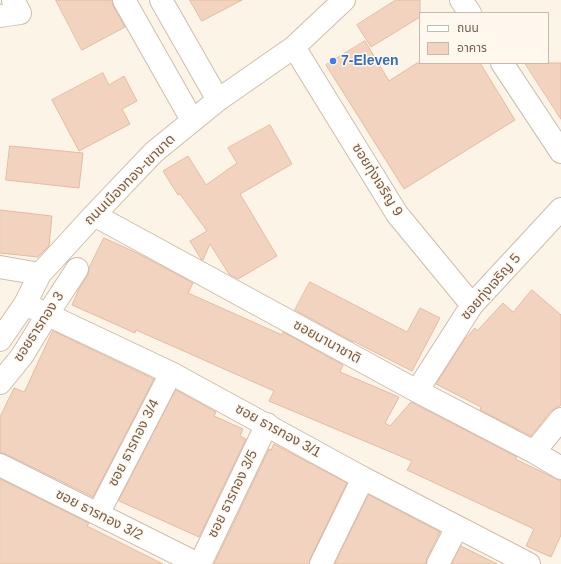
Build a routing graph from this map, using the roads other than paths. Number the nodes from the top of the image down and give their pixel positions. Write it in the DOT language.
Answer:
graph roads {
  1 [pos="13,0"];
  2 [pos="124,0"];
  3 [pos="161,0"];
  4 [pos="344,0"];
  5 [pos="461,0"];
  6 [pos="469,12"];
  7 [pos="0,16"];
  8 [pos="294,47"];
  9 [pos="503,64"];
  10 [pos="218,100"];
  11 [pos="192,120"];
  12 [pos="561,152"];
  13 [pos="561,209"];
  14 [pos="94,215"];
  15 [pos="0,267"];
  16 [pos="77,269"];
  17 [pos="40,274"];
  18 [pos="25,304"];
  19 [pos="472,305"];
  20 [pos="47,315"];
  21 [pos="0,340"];
  22 [pos="171,373"];
  23 [pos="0,383"];
  24 [pos="416,391"];
  25 [pos="561,418"];
  26 [pos="267,424"];
  27 [pos="534,452"];
  28 [pos="0,465"];
  29 [pos="561,468"];
  30 [pos="363,478"];
  31 [pos="98,514"];
  32 [pos="457,527"];
  33 [pos="199,564"];
  34 [pos="321,564"];
  35 [pos="438,564"];
  36 [pos="529,564"];
  1 -- 7 [label="street"];
  2 -- 11 [label="street"];
  3 -- 10 [label="street"];
  4 -- 8 [label="street, ถนนเมืองทอง-เขาขาด"];
  5 -- 6 [label="street"];
  8 -- 10 [label="street, ถนนเมืองทอง-เขาขาด"];
  8 -- 19 [label="street, ซอยทุ่งเจริญ 9"];
  9 -- 12 [label="street"];
  10 -- 11 [label="street, ถนนเมืองทอง-เขาขาด"];
  11 -- 14 [label="street, ถนนเมืองทอง-เขาขาด"];
  13 -- 19 [label="street, ซอยทุ่งเจริญ 5"];
  14 -- 17 [label="street, ถนนเมืองทอง-เขาขาด"];
  14 -- 24 [label="street, ซอยนานาชาติ"];
  15 -- 17 [label="street"];
  16 -- 20 [label="street, ซอยธารทอง 3"];
  17 -- 18 [label="street, ถนนเมืองทอง-เขาขาด"];
  18 -- 20 [label="street, ซอย ธารทอง 3/1"];
  18 -- 21 [label="street, ถนนเมืองทอง-เขาขาด"];
  19 -- 24 [label="street, ซอยทุ่งเจริญ 5"];
  20 -- 22 [label="street, ซอย ธารทอง 3/1"];
  20 -- 23 [label="street, ซอยธารทอง 3"];
  22 -- 26 [label="street, ซอย ธารทอง 3/1"];
  22 -- 31 [label="street, ซอย ธารทอง 3/4"];
  24 -- 27 [label="street, ซอยนานาชาติ"];
  25 -- 27 [label="street"];
  26 -- 30 [label="street, ซอย ธารทอง 3/1"];
  26 -- 33 [label="street, ซอย ธารทอง 3/5"];
  27 -- 29 [label="street, ซอยนานาชาติ"];
  28 -- 31 [label="street, ซอย ธารทอง 3/2"];
  30 -- 32 [label="street, ซอย ธารทอง 3/1"];
  30 -- 34 [label="street"];
  31 -- 33 [label="street, ซอย ธารทอง 3/2"];
  32 -- 35 [label="street"];
  32 -- 36 [label="street, ซอย ธารทอง 3/1"];
}
